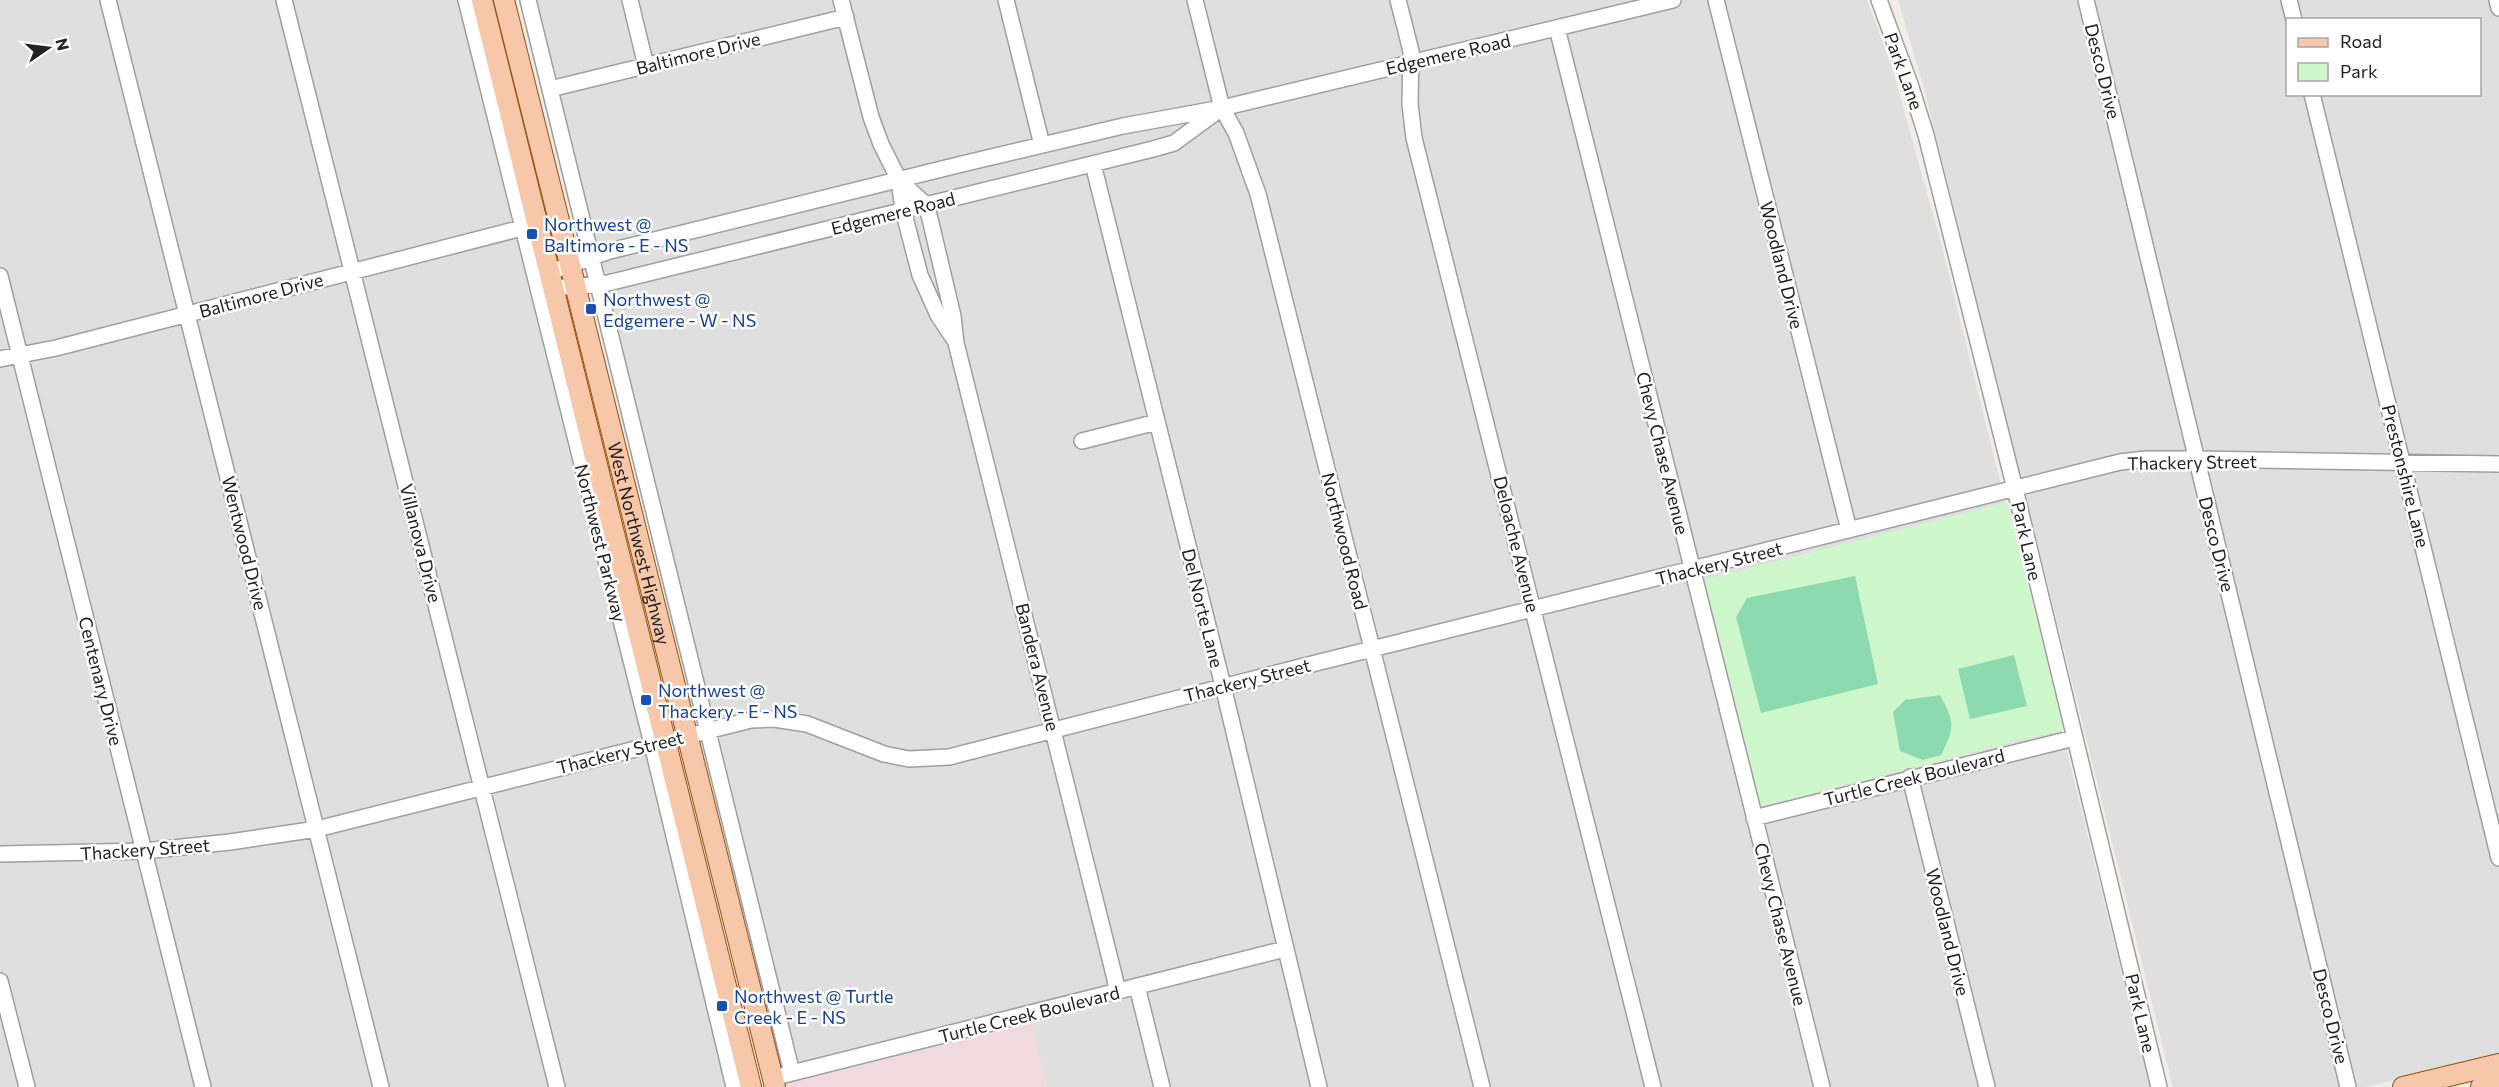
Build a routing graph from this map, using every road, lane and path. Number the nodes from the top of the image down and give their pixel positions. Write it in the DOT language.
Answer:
graph roads {
  1 [pos="108,0"];
  2 [pos="284,0"];
  3 [pos="466,0"];
  4 [pos="482,0"];
  5 [pos="504,0"];
  6 [pos="528,0"];
  7 [pos="630,0"];
  8 [pos="841,0"];
  9 [pos="1006,0"];
  10 [pos="1195,0"];
  11 [pos="1398,0"];
  12 [pos="1673,0"];
  13 [pos="1716,0"];
  14 [pos="1879,0"];
  15 [pos="2086,0"];
  16 [pos="2289,0"];
  17 [pos="2497,0"];
  18 [pos="1654,2"];
  19 [pos="2499,8"];
  20 [pos="846,17"];
  21 [pos="2294,18"];
  22 [pos="1557,28"];
  23 [pos="1410,62"];
  24 [pos="646,66"];
  25 [pos="550,89"];
  26 [pos="2312,96"];
  27 [pos="1222,108"];
  28 [pos="1168,116"];
  29 [pos="1174,143"];
  30 [pos="1042,144"];
  31 [pos="1093,164"];
  32 [pos="898,180"];
  33 [pos="926,205"];
  34 [pos="903,210"];
  35 [pos="522,228"];
  36 [pos="590,257"];
  37 [pos="569,264"];
  38 [pos="352,271"];
  39 [pos="0,276"];
  40 [pos="552,280"];
  41 [pos="597,285"];
  42 [pos="575,286"];
  43 [pos="187,314"];
  44 [pos="956,343"];
  45 [pos="20,356"];
  46 [pos="0,359"];
  47 [pos="1157,422"];
  48 [pos="1082,441"];
  49 [pos="2197,459"];
  50 [pos="2402,462"];
  51 [pos="2499,464"];
  52 [pos="2014,489"];
  53 [pos="1849,530"];
  54 [pos="1691,569"];
  55 [pos="1534,610"];
  56 [pos="1372,649"];
  57 [pos="1223,686"];
  58 [pos="1054,729"];
  59 [pos="707,730"];
  60 [pos="686,735"];
  61 [pos="2074,738"];
  62 [pos="659,742"];
  63 [pos="1910,777"];
  64 [pos="482,788"];
  65 [pos="1754,818"];
  66 [pos="317,829"];
  67 [pos="144,851"];
  68 [pos="0,854"];
  69 [pos="2499,858"];
  70 [pos="1285,949"];
  71 [pos="0,981"];
  72 [pos="1137,986"];
  73 [pos="1117,992"];
  74 [pos="2499,1064"];
  75 [pos="780,1079"];
  76 [pos="2499,1083"];
  77 [pos="745,1086"];
  78 [pos="27,1087"];
  79 [pos="203,1087"];
  80 [pos="381,1087"];
  81 [pos="557,1087"];
  82 [pos="1162,1087"];
  83 [pos="1319,1087"];
  84 [pos="1482,1087"];
  85 [pos="1653,1087"];
  86 [pos="1822,1087"];
  87 [pos="1987,1087"];
  88 [pos="2159,1087"];
  89 [pos="2348,1087"];
  90 [pos="2403,1087"];
  91 [pos="2481,1087"];
  1 -- 43 [label="street, Wentwood Drive"];
  2 -- 38 [label="street, Villanova Drive"];
  3 -- 35 [label="street, Northwest Parkway"];
  4 -- 40 [label="main road, West Northwest Highway"];
  5 -- 37 [label="main road, West Northwest Highway"];
  6 -- 25 [label="street"];
  7 -- 24 [label="street"];
  8 -- 20 [label="street, Bandera Avenue"];
  9 -- 30 [label="street"];
  10 -- 27 [label="street, Northwood Road"];
  11 -- 23 [label="street, Deloache Avenue"];
  12 -- 18 [label="street, Edgemere Road"];
  13 -- 53 [label="street, Woodland Drive"];
  14 -- 52 [label="street, Park Lane"];
  15 -- 49 [label="street, Desco Drive"];
  16 -- 21 [label="street"];
  17 -- 19 [label="street"];
  18 -- 22 [label="street, Edgemere Road"];
  20 -- 24 [label="street, Baltimore Drive"];
  20 -- 32 [label="street, Bandera Avenue"];
  22 -- 23 [label="street, Edgemere Road"];
  22 -- 54 [label="street, Chevy Chase Avenue"];
  23 -- 27 [label="street, Edgemere Road"];
  23 -- 55 [label="street, Deloache Avenue"];
  24 -- 25 [label="street, Baltimore Drive"];
  25 -- 36 [label="street"];
  26 -- 50 [label="street, Prestonshire Lane"];
  27 -- 28 [label="street, Edgemere Road"];
  27 -- 29 [label="street, Edgemere Road"];
  27 -- 56 [label="street, Northwood Road"];
  28 -- 29 [label="street"];
  28 -- 30 [label="street, Edgemere Road"];
  29 -- 31 [label="street, Edgemere Road"];
  30 -- 32 [label="street, Edgemere Road"];
  31 -- 33 [label="street, Edgemere Road"];
  31 -- 47 [label="street, Del Norte Lane"];
  32 -- 33 [label="street, Bandera Avenue"];
  32 -- 34 [label="street, Bandera Avenue"];
  32 -- 36 [label="street, Edgemere Road"];
  33 -- 34 [label="street, Edgemere Road"];
  33 -- 44 [label="street, Bandera Avenue"];
  34 -- 41 [label="street, Edgemere Road"];
  34 -- 44 [label="street, Bandera Avenue"];
  35 -- 38 [label="street, Baltimore Drive"];
  35 -- 62 [label="street, Northwest Parkway"];
  36 -- 37 [label="street, Edgemere Road"];
  36 -- 41 [label="street"];
  37 -- 40 [label="street, Edgemere Road"];
  37 -- 42 [label="main road, West Northwest Highway"];
  38 -- 43 [label="street, Baltimore Drive"];
  38 -- 64 [label="street, Villanova Drive"];
  39 -- 45 [label="street, Centenary Drive"];
  40 -- 42 [label="street, Edgemere Road"];
  40 -- 62 [label="main road, West Northwest Highway"];
  41 -- 42 [label="street, Edgemere Road"];
  41 -- 59 [label="street"];
  42 -- 60 [label="main road, West Northwest Highway"];
  43 -- 45 [label="street, Baltimore Drive"];
  43 -- 66 [label="street, Wentwood Drive"];
  44 -- 58 [label="street, Bandera Avenue"];
  45 -- 46 [label="street, Baltimore Drive"];
  45 -- 67 [label="street, Centenary Drive"];
  47 -- 48 [label="street"];
  47 -- 57 [label="street, Del Norte Lane"];
  49 -- 50 [label="street, Thackery Street"];
  49 -- 52 [label="street, Thackery Street"];
  49 -- 89 [label="street, Desco Drive"];
  50 -- 51 [label="street, Thackery Street"];
  50 -- 69 [label="street, Prestonshire Lane"];
  52 -- 53 [label="street, Thackery Street"];
  52 -- 61 [label="street, Park Lane"];
  53 -- 54 [label="street, Thackery Street"];
  54 -- 55 [label="street, Thackery Street"];
  54 -- 65 [label="street, Chevy Chase Avenue"];
  55 -- 56 [label="street, Thackery Street"];
  55 -- 85 [label="street, Deloache Avenue"];
  56 -- 57 [label="street, Thackery Street"];
  56 -- 84 [label="street, Northwood Road"];
  57 -- 58 [label="street, Thackery Street"];
  57 -- 70 [label="street, Del Norte Lane"];
  58 -- 59 [label="street, Thackery Street"];
  58 -- 73 [label="street, Bandera Avenue"];
  59 -- 60 [label="street, Thackery Street"];
  59 -- 75 [label="street"];
  60 -- 62 [label="street, Thackery Street"];
  60 -- 75 [label="main road, West Northwest Highway"];
  61 -- 63 [label="street, Turtle Creek Boulevard"];
  61 -- 88 [label="street, Park Lane"];
  62 -- 64 [label="street, Thackery Street"];
  62 -- 77 [label="main road, West Northwest Highway"];
  63 -- 65 [label="street, Turtle Creek Boulevard"];
  63 -- 87 [label="street, Woodland Drive"];
  64 -- 66 [label="street, Thackery Street"];
  64 -- 81 [label="street, Villanova Drive"];
  65 -- 86 [label="street, Chevy Chase Avenue"];
  66 -- 67 [label="street, Thackery Street"];
  66 -- 80 [label="street, Wentwood Drive"];
  67 -- 68 [label="street, Thackery Street"];
  67 -- 79 [label="street, Centenary Drive"];
  70 -- 72 [label="street, Turtle Creek Boulevard"];
  70 -- 83 [label="street, Del Norte Lane"];
  71 -- 78 [label="street"];
  72 -- 73 [label="street, Turtle Creek Boulevard"];
  72 -- 82 [label="street"];
  73 -- 75 [label="street, Turtle Creek Boulevard"];
  74 -- 90 [label="main road"];
  75 -- 77 [label="main road"];
  76 -- 91 [label="main road"];
}
